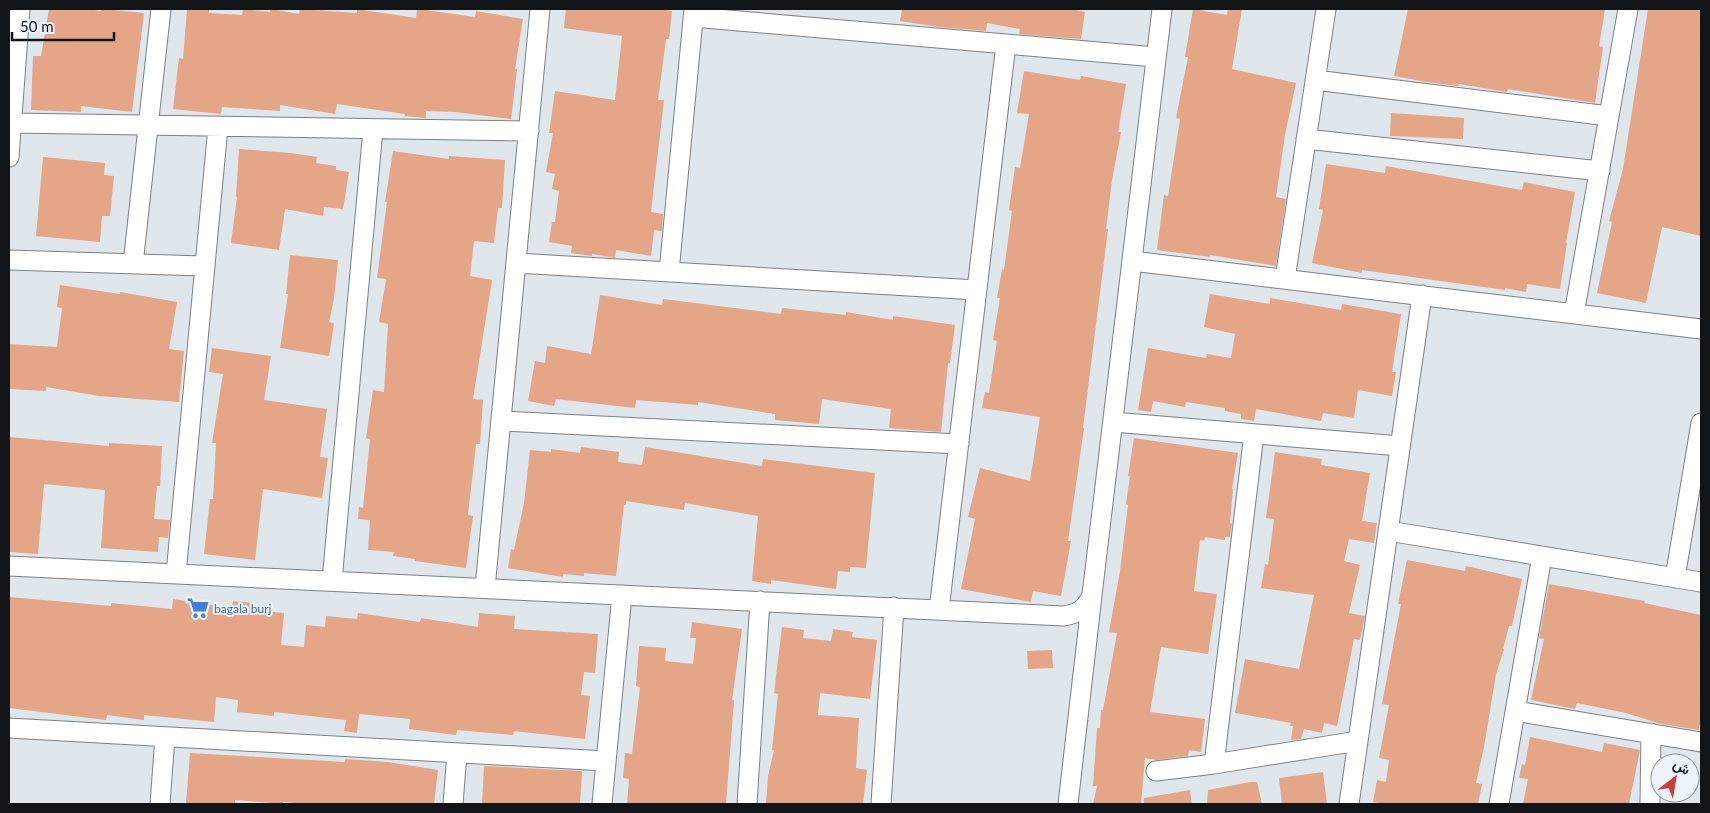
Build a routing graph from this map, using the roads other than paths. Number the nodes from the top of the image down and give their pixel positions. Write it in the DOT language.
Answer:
graph roads {
  1 [pos="20,9"];
  2 [pos="161,9"];
  3 [pos="540,9"];
  4 [pos="1162,9"];
  5 [pos="1326,9"];
  6 [pos="1628,9"];
  7 [pos="694,13"];
  8 [pos="1006,44"];
  9 [pos="1156,57"];
  10 [pos="1315,80"];
  11 [pos="1609,116"];
  12 [pos="11,123"];
  13 [pos="148,126"];
  14 [pos="218,127"];
  15 [pos="373,129"];
  16 [pos="529,131"];
  17 [pos="1306,140"];
  18 [pos="9,157"];
  19 [pos="1600,171"];
  20 [pos="9,260"];
  21 [pos="1132,260"];
  22 [pos="516,263"];
  23 [pos="134,264"];
  24 [pos="203,266"];
  25 [pos="669,272"];
  26 [pos="1285,279"];
  27 [pos="977,290"];
  28 [pos="1422,295"];
  29 [pos="1574,314"];
  30 [pos="1701,329"];
  31 [pos="501,421"];
  32 [pos="1112,422"];
  33 [pos="1701,423"];
  34 [pos="1254,434"];
  35 [pos="959,444"];
  36 [pos="1400,446"];
  37 [pos="1388,531"];
  38 [pos="1542,556"];
  39 [pos="9,566"];
  40 [pos="176,574"];
  41 [pos="1675,578"];
  42 [pos="332,581"];
  43 [pos="1701,582"];
  44 [pos="485,588"];
  45 [pos="622,595"];
  46 [pos="1092,595"];
  47 [pos="760,601"];
  48 [pos="894,608"];
  49 [pos="939,610"];
  50 [pos="1515,711"];
  51 [pos="9,728"];
  52 [pos="1651,733"];
  53 [pos="165,737"];
  54 [pos="1358,741"];
  55 [pos="1701,742"];
  56 [pos="457,753"];
  57 [pos="606,761"];
  58 [pos="1214,764"];
  59 [pos="1156,771"];
  60 [pos="160,804"];
  61 [pos="453,804"];
  62 [pos="602,804"];
  63 [pos="747,804"];
  64 [pos="881,804"];
  65 [pos="1068,804"];
  66 [pos="1349,804"];
  67 [pos="1499,804"];
  68 [pos="1650,804"];
  1 -- 12 [label="street"];
  2 -- 13 [label="street"];
  3 -- 16 [label="street"];
  4 -- 9 [label="street"];
  5 -- 10 [label="street"];
  6 -- 11 [label="street"];
  7 -- 8 [label="street"];
  7 -- 25 [label="street"];
  8 -- 9 [label="street"];
  8 -- 27 [label="street"];
  9 -- 21 [label="street"];
  10 -- 11 [label="street"];
  10 -- 17 [label="street"];
  11 -- 19 [label="street"];
  12 -- 13 [label="street"];
  12 -- 18 [label="street"];
  13 -- 14 [label="street"];
  13 -- 23 [label="street"];
  14 -- 15 [label="street"];
  14 -- 24 [label="street"];
  15 -- 16 [label="street"];
  15 -- 42 [label="street"];
  16 -- 22 [label="street"];
  17 -- 19 [label="street"];
  17 -- 26 [label="street"];
  19 -- 29 [label="street"];
  20 -- 23 [label="street"];
  21 -- 26 [label="street"];
  21 -- 32 [label="street"];
  22 -- 25 [label="street"];
  22 -- 31 [label="street"];
  23 -- 24 [label="street"];
  24 -- 40 [label="street"];
  25 -- 27 [label="street"];
  26 -- 28 [label="street"];
  27 -- 35 [label="street"];
  28 -- 29 [label="street"];
  28 -- 36 [label="street"];
  29 -- 30 [label="street"];
  31 -- 35 [label="street"];
  31 -- 44 [label="street"];
  32 -- 34 [label="street"];
  32 -- 46 [label="street"];
  33 -- 41 [label="street"];
  34 -- 36 [label="street"];
  34 -- 58 [label="street"];
  35 -- 49 [label="street"];
  36 -- 37 [label="street"];
  37 -- 38 [label="street"];
  37 -- 54 [label="street"];
  38 -- 41 [label="street"];
  38 -- 50 [label="street"];
  39 -- 40 [label="street"];
  40 -- 42 [label="street"];
  41 -- 43 [label="street"];
  42 -- 44 [label="street"];
  44 -- 45 [label="street"];
  45 -- 47 [label="street"];
  45 -- 57 [label="street"];
  46 -- 49 [label="street"];
  46 -- 65 [label="street"];
  47 -- 48 [label="street"];
  47 -- 63 [label="street"];
  48 -- 49 [label="street"];
  48 -- 64 [label="street"];
  50 -- 52 [label="street"];
  50 -- 67 [label="street"];
  51 -- 53 [label="street"];
  52 -- 55 [label="street"];
  52 -- 68 [label="street"];
  53 -- 56 [label="street"];
  53 -- 60 [label="street"];
  54 -- 58 [label="street"];
  54 -- 66 [label="street"];
  56 -- 57 [label="street"];
  56 -- 61 [label="street"];
  57 -- 62 [label="street"];
  58 -- 59 [label="street"];
}
